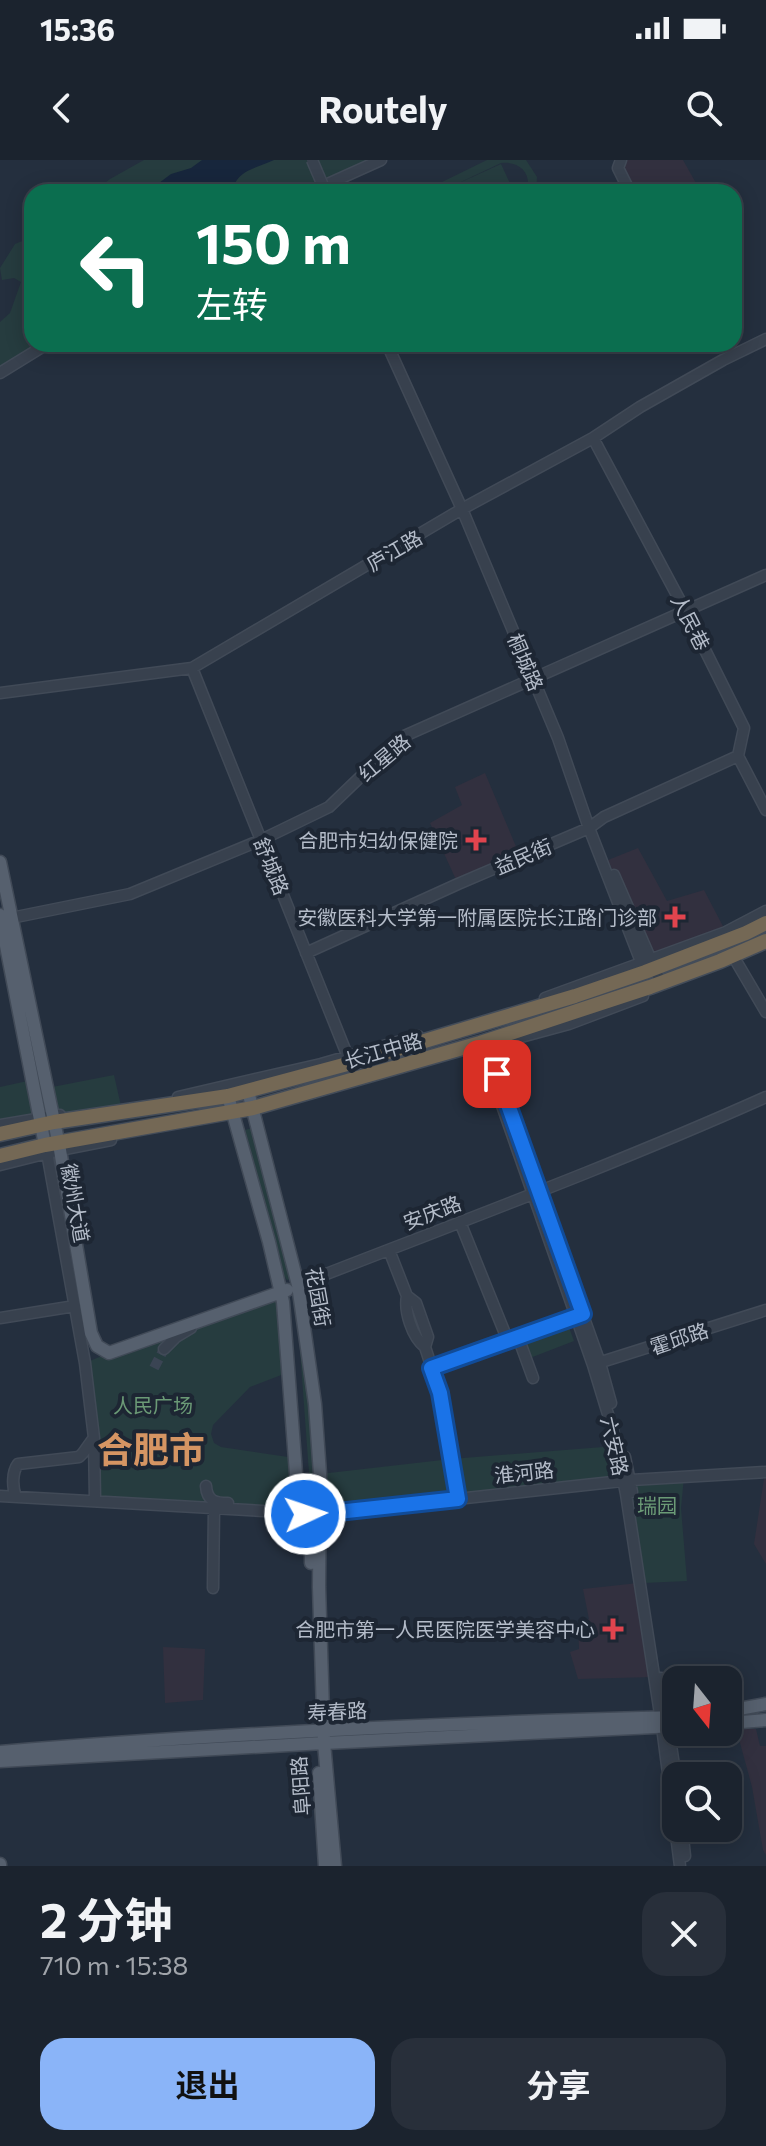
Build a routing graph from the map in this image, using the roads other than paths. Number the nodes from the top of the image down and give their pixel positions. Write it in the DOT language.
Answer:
graph roads {
  1 [pos="312,160"];
  2 [pos="319,160"];
  3 [pos="381,160"];
  4 [pos="621,160"];
  5 [pos="325,184"];
  6 [pos="326,184"];
  7 [pos="328,184"];
  8 [pos="626,184"];
  9 [pos="766,339"];
  10 [pos="742,351"];
  11 [pos="34,352"];
  12 [pos="391,352"];
  13 [pos="397,352"];
  14 [pos="739,352"];
  15 [pos="0,373"];
  16 [pos="593,438"];
  17 [pos="464,508"];
  18 [pos="766,575"];
  19 [pos="685,610"];
  20 [pos="192,668"];
  21 [pos="535,677"];
  22 [pos="0,693"];
  23 [pos="738,756"];
  24 [pos="766,810"];
  25 [pos="591,826"];
  26 [pos="261,840"];
  27 [pos="0,862"];
  28 [pos="766,911"];
  29 [pos="3,918"];
  30 [pos="766,923"];
  31 [pos="766,941"];
  32 [pos="766,947"];
  33 [pos="306,953"];
  34 [pos="4,960"];
  35 [pos="736,961"];
  36 [pos="647,966"];
  37 [pos="655,985"];
  38 [pos="766,1012"];
  39 [pos="483,1044"];
  40 [pos="350,1060"];
  41 [pos="248,1091"];
  42 [pos="228,1096"];
  43 [pos="766,1097"];
  44 [pos="253,1110"];
  45 [pos="233,1114"];
  46 [pos="47,1120"];
  47 [pos="0,1125"];
  48 [pos="0,1134"];
  49 [pos="52,1148"];
  50 [pos="0,1156"];
  51 [pos="0,1165"];
  52 [pos="535,1193"];
  53 [pos="460,1222"];
  54 [pos="389,1250"];
  55 [pos="298,1285"];
  56 [pos="282,1292"];
  57 [pos="75,1306"];
  58 [pos="766,1310"];
  59 [pos="579,1315"];
  60 [pos="0,1318"];
  61 [pos="199,1322"];
  62 [pos="513,1339"];
  63 [pos="164,1349"];
  64 [pos="109,1353"];
  65 [pos="596,1364"];
  66 [pos="431,1368"];
  67 [pos="533,1378"];
  68 [pos="94,1438"];
  69 [pos="766,1472"];
  70 [pos="627,1480"];
  71 [pos="0,1496"];
  72 [pos="16,1497"];
  73 [pos="458,1499"];
  74 [pos="95,1500"];
  75 [pos="174,1506"];
  76 [pos="214,1509"];
  77 [pos="256,1512"];
  78 [pos="302,1513"];
  79 [pos="319,1514"];
  80 [pos="213,1588"];
  81 [pos="662,1685"];
  82 [pos="766,1704"];
  83 [pos="742,1709"];
  84 [pos="766,1710"];
  85 [pos="742,1711"];
  86 [pos="766,1720"];
  87 [pos="662,1722"];
  88 [pos="742,1724"];
  89 [pos="742,1727"];
  90 [pos="766,1729"];
  91 [pos="320,1737"];
  92 [pos="671,1746"];
  93 [pos="0,1752"];
  94 [pos="0,1761"];
  95 [pos="684,1842"];
  96 [pos="325,1866"];
  97 [pos="335,1866"];
  98 [pos="680,1866"];
  99 [pos="687,1866"];
  1 -- 5 [label="street, bridge"];
  2 -- 6 [label="street"];
  3 -- 7 [label="street"];
  4 -- 8 [label="street"];
  9 -- 10 [label="street, 庐江路"];
  11 -- 15 [label="street"];
  12 -- 17 [label="street, 桐城路"];
  13 -- 17 [label="street, 桐城路"];
  14 -- 16 [label="street, 庐江路"];
  16 -- 17 [label="street, 庐江路"];
  16 -- 19 [label="street, 人民巷"];
  17 -- 20 [label="street, 庐江路"];
  17 -- 21 [label="street, 桐城路"];
  18 -- 19 [label="street, 红星路"];
  19 -- 21 [label="street, 红星路"];
  19 -- 23 [label="street, 人民巷"];
  20 -- 22 [label="street, 庐江路"];
  20 -- 26 [label="street, 舒城路"];
  21 -- 25 [label="street, 桐城路"];
  21 -- 26 [label="street, 红星路"];
  23 -- 24 [label="street, 人民巷"];
  23 -- 25 [label="street, 益民街"];
  25 -- 33 [label="street, 益民街"];
  25 -- 36 [label="street, 桐城路"];
  26 -- 29 [label="street, 红星路"];
  26 -- 33 [label="street, 舒城路"];
  27 -- 29 [label="main road, 徽州大道"];
  28 -- 36 [label="street"];
  29 -- 34 [label="main road, 徽州大道"];
  29 -- 46 [label="main road, 徽州大道"];
  30 -- 36 [label="highway, 长江中路"];
  31 -- 37 [label="highway, 长江中路"];
  32 -- 35 [label="street"];
  33 -- 40 [label="street, 舒城路"];
  34 -- 46 [label="main road, 徽州大道"];
  35 -- 38 [label="street"];
  35 -- 39 [label="street"];
  36 -- 37 [label="street, 桐城路"];
  36 -- 40 [label="highway, 长江中路"];
  37 -- 39 [label="highway, 长江中路"];
  39 -- 44 [label="highway, 长江中路"];
  39 -- 52 [label="street, 六安路"];
  40 -- 41 [label="highway, 长江中路"];
  40 -- 46 [label="street"];
  41 -- 42 [label="highway, 长江中路"];
  41 -- 44 [label="main road, 花园街"];
  42 -- 45 [label="main road, 花园街"];
  42 -- 46 [label="highway, 长江中路"];
  43 -- 52 [label="street, 安庆路"];
  44 -- 45 [label="highway, 长江中路"];
  44 -- 55 [label="main road, 花园街"];
  45 -- 49 [label="highway, 长江中路"];
  45 -- 56 [label="main road, 花园街"];
  46 -- 47 [label="street"];
  46 -- 48 [label="highway, 长江中路"];
  46 -- 49 [label="main road, 徽州大道"];
  49 -- 50 [label="highway, 长江中路"];
  49 -- 51 [label="street"];
  49 -- 57 [label="street, 徽州大道"];
  49 -- 64 [label="main road, 徽州大道"];
  52 -- 53 [label="street, 安庆路"];
  52 -- 59 [label="street, 六安路"];
  53 -- 54 [label="street, 安庆路"];
  53 -- 62 [label="street"];
  54 -- 55 [label="street, 安庆路"];
  54 -- 66 [label="street"];
  55 -- 56 [label="main road, 安庆路"];
  55 -- 79 [label="main road, 花园街"];
  56 -- 61 [label="main road, 安庆路"];
  56 -- 78 [label="main road, 花园街"];
  57 -- 60 [label="street"];
  57 -- 68 [label="street, 徽州大道"];
  58 -- 65 [label="street, 霍邱路"];
  59 -- 62 [label="street"];
  59 -- 65 [label="street, 六安路"];
  61 -- 63 [label="street"];
  61 -- 64 [label="main road, 安庆路"];
  62 -- 66 [label="street"];
  62 -- 67 [label="street"];
  65 -- 70 [label="street, 六安路"];
  66 -- 73 [label="street"];
  68 -- 72 [label="street"];
  68 -- 74 [label="street, 徽州大道"];
  69 -- 70 [label="street, 淮河路"];
  70 -- 73 [label="street, 淮河路"];
  70 -- 81 [label="street, 六安路"];
  71 -- 72 [label="street, 淮河路"];
  72 -- 74 [label="street, 淮河路"];
  73 -- 79 [label="street, 淮河路"];
  74 -- 75 [label="street, 淮河路"];
  75 -- 76 [label="street, 淮河路"];
  75 -- 77 [label="street"];
  76 -- 77 [label="street, 淮河路"];
  76 -- 80 [label="street"];
  77 -- 78 [label="street, 淮河路"];
  78 -- 79 [label="street, 淮河路"];
  78 -- 91 [label="main road, 阜阳路"];
  79 -- 91 [label="main road, 阜阳路"];
  82 -- 83 [label="main road"];
  84 -- 85 [label="main road"];
  86 -- 88 [label="main road"];
  87 -- 91 [label="main road, 寿春路"];
  89 -- 90 [label="main road"];
  91 -- 93 [label="main road, 寿春路"];
  91 -- 94 [label="main road, 寿春路"];
  91 -- 96 [label="main road, 阜阳路"];
  91 -- 97 [label="main road, 阜阳路"];
  92 -- 98 [label="street, 六安路"];
  95 -- 99 [label="street"];
}
